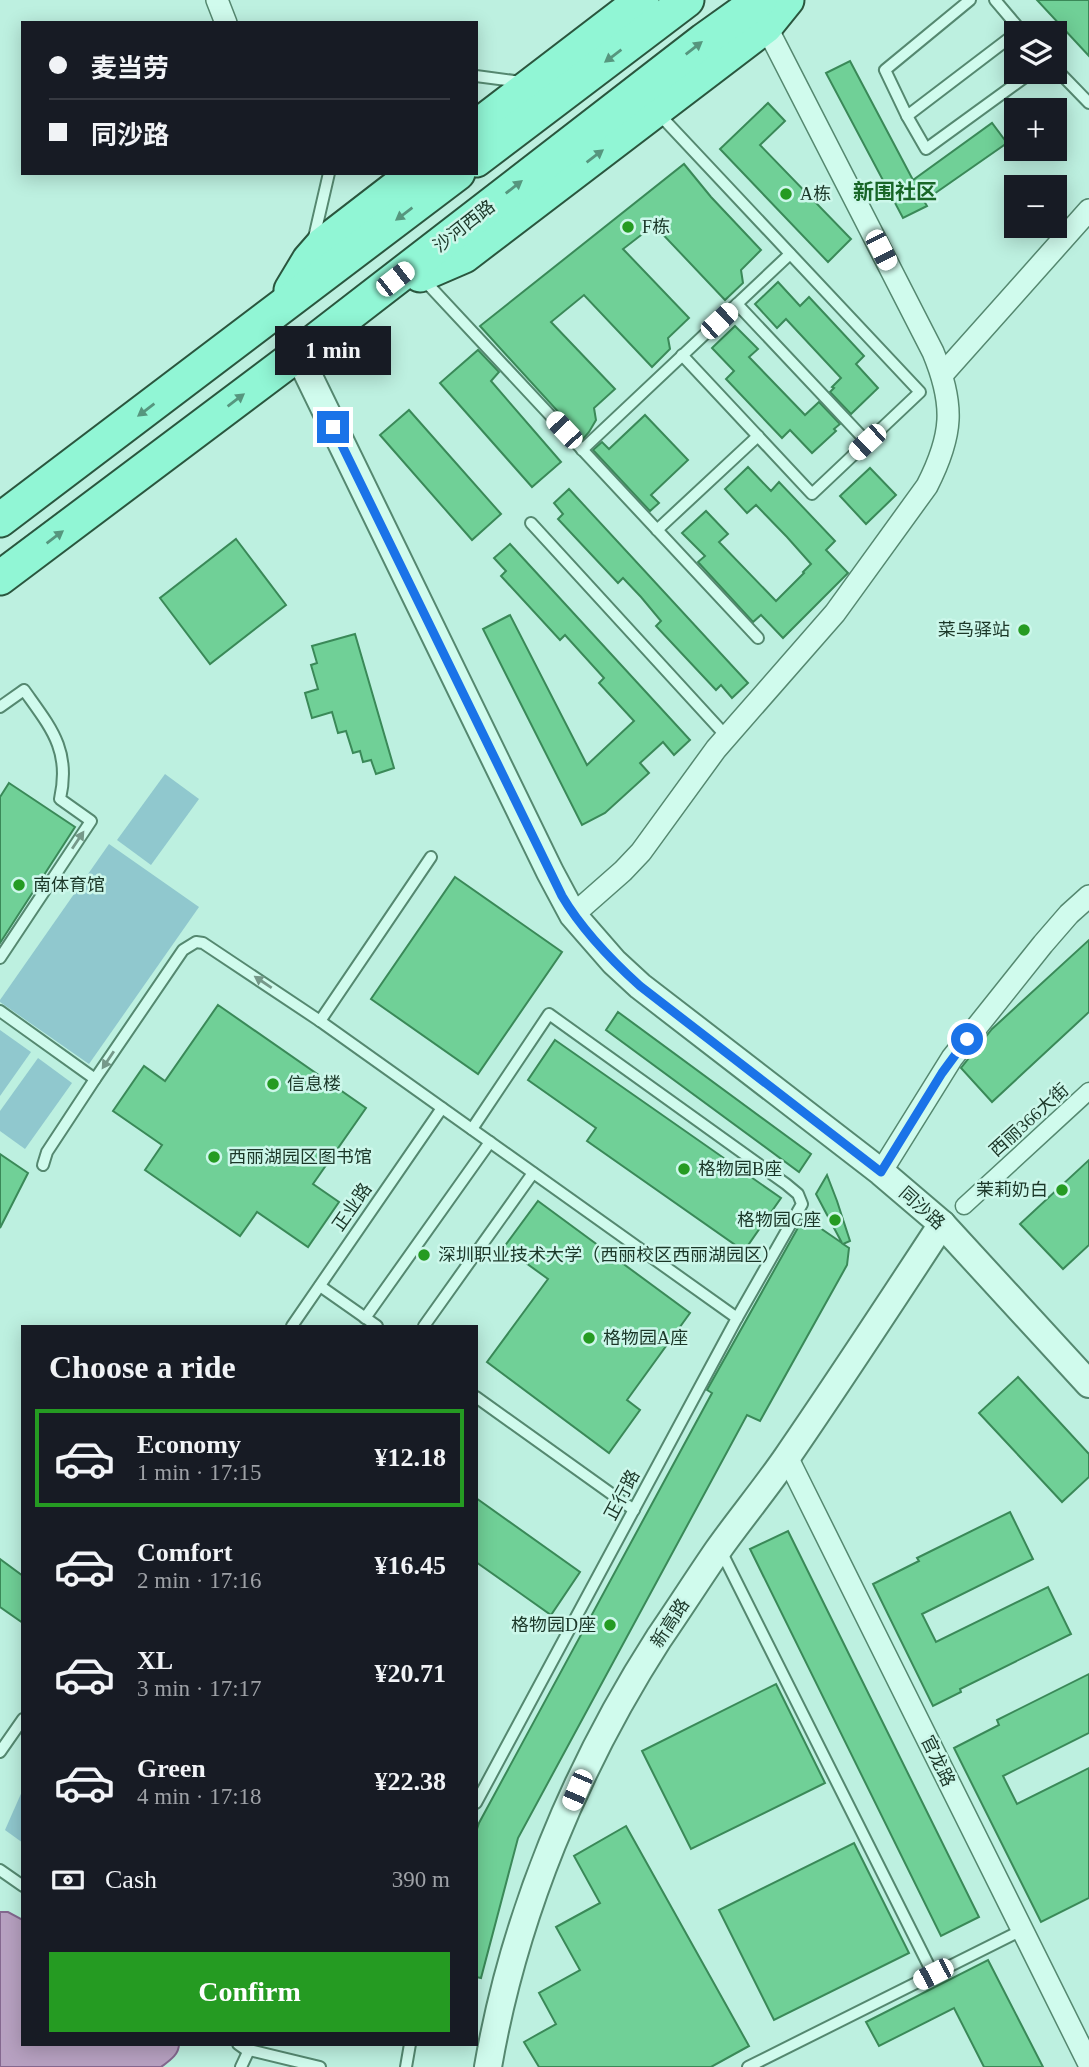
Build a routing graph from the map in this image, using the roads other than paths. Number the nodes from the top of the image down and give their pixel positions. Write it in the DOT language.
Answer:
graph roads {
  1 [pos="217,0"];
  2 [pos="642,0"];
  3 [pos="687,0"];
  4 [pos="787,0"];
  5 [pos="970,0"];
  6 [pos="995,0"];
  7 [pos="763,13"];
  8 [pos="225,21"];
  9 [pos="1013,21"];
  10 [pos="1004,45"];
  11 [pos="478,76"];
  12 [pos="1067,80"];
  13 [pos="1015,84"];
  14 [pos="551,86"];
  15 [pos="1089,103"];
  16 [pos="655,110"];
  17 [pos="907,116"];
  18 [pos="478,126"];
  19 [pos="478,158"];
  20 [pos="329,175"];
  21 [pos="412,175"];
  22 [pos="455,175"];
  23 [pos="1089,210"];
  24 [pos="790,254"];
  25 [pos="309,260"];
  26 [pos="419,276"];
  27 [pos="373,296"];
  28 [pos="737,304"];
  29 [pos="278,310"];
  30 [pos="298,354"];
  31 [pos="682,355"];
  32 [pos="942,375"];
  33 [pos="758,436"];
  34 [pos="867,442"];
  35 [pos="582,450"];
  36 [pos="0,520"];
  37 [pos="531,523"];
  38 [pos="657,530"];
  39 [pos="0,578"];
  40 [pos="758,638"];
  41 [pos="0,708"];
  42 [pos="727,737"];
  43 [pos="431,857"];
  44 [pos="1089,895"];
  45 [pos="573,915"];
  46 [pos="0,958"];
  47 [pos="0,1011"];
  48 [pos="320,1021"];
  49 [pos="95,1079"];
  50 [pos="1089,1091"];
  51 [pos="442,1108"];
  52 [pos="472,1129"];
  53 [pos="490,1142"];
  54 [pos="43,1165"];
  55 [pos="881,1172"];
  56 [pos="533,1173"];
  57 [pos="964,1206"];
  58 [pos="942,1224"];
  59 [pos="320,1286"];
  60 [pos="365,1318"];
  61 [pos="737,1318"];
  62 [pos="293,1325"];
  63 [pos="376,1325"];
  64 [pos="425,1325"];
  65 [pos="1089,1384"];
  66 [pos="478,1398"];
  67 [pos="787,1457"];
  68 [pos="634,1510"];
  69 [pos="719,1549"];
  70 [pos="21,1722"];
  71 [pos="0,1752"];
  72 [pos="478,1799"];
  73 [pos="0,1870"];
  74 [pos="21,1885"];
  75 [pos="1022,1930"];
  76 [pos="933,1974"];
  77 [pos="242,2046"];
  78 [pos="410,2046"];
  79 [pos="249,2050"];
  80 [pos="1089,2064"];
  81 [pos="241,2067"];
  82 [pos="320,2067"];
  83 [pos="406,2067"];
  84 [pos="488,2067"];
  85 [pos="748,2067"];
  1 -- 8 [label="street"];
  2 -- 14 [label="main road"];
  3 -- 14 [label="main road, one-way"];
  4 -- 7 [label="main road"];
  5 -- 17 [label="lane"];
  6 -- 9 [label="lane"];
  7 -- 16 [label="main road"];
  27 -- 7 [label="main road, 沙河西路, one-way"];
  7 -- 32 [label="street"];
  10 -- 17 [label="lane"];
  11 -- 14 [label="lane"];
  12 -- 15 [label="lane"];
  13 -- 17 [label="lane"];
  14 -- 18 [label="main road"];
  14 -- 19 [label="main road"];
  16 -- 24 [label="lane"];
  26 -- 16 [label="main road, one-way"];
  20 -- 25 [label="lane"];
  21 -- 25 [label="main road"];
  22 -- 29 [label="main road, one-way"];
  23 -- 32 [label="street"];
  24 -- 28 [label="lane"];
  24 -- 34 [label="lane"];
  25 -- 29 [label="main road"];
  26 -- 27 [label="main road"];
  26 -- 35 [label="lane"];
  27 -- 30 [label="main road, 沙河西路"];
  28 -- 31 [label="lane"];
  28 -- 34 [label="lane"];
  29 -- 36 [label="main road, one-way"];
  39 -- 30 [label="main road, 沙河西路, one-way"];
  30 -- 45 [label="street, 同沙路"];
  31 -- 33 [label="lane"];
  31 -- 35 [label="lane"];
  32 -- 42 [label="street"];
  33 -- 34 [label="lane"];
  33 -- 38 [label="lane"];
  35 -- 38 [label="lane"];
  37 -- 42 [label="lane"];
  38 -- 40 [label="lane"];
  46 -- 41 [label="lane, one-way"];
  42 -- 45 [label="street"];
  43 -- 48 [label="lane"];
  44 -- 55 [label="street"];
  45 -- 55 [label="street, 同沙路"];
  47 -- 49 [label="lane"];
  48 -- 49 [label="lane, one-way"];
  48 -- 51 [label="lane"];
  49 -- 54 [label="lane"];
  50 -- 57 [label="street, 西丽366大街"];
  51 -- 52 [label="lane"];
  51 -- 59 [label="lane, 正业路"];
  52 -- 53 [label="lane"];
  52 -- 61 [label="lane, 正行路"];
  53 -- 56 [label="lane"];
  53 -- 60 [label="lane"];
  55 -- 58 [label="street, 同沙路"];
  56 -- 61 [label="lane"];
  56 -- 64 [label="lane"];
  58 -- 65 [label="street, 同沙路"];
  58 -- 67 [label="street, 新高路"];
  59 -- 60 [label="lane"];
  59 -- 62 [label="lane, 正业路"];
  60 -- 63 [label="lane"];
  61 -- 68 [label="lane, 正行路"];
  66 -- 68 [label="lane"];
  67 -- 69 [label="street, 新高路"];
  67 -- 75 [label="street, 官龙路"];
  68 -- 72 [label="lane, 正行路"];
  69 -- 76 [label="lane"];
  69 -- 84 [label="street, 新高路"];
  70 -- 71 [label="lane"];
  73 -- 74 [label="lane"];
  75 -- 76 [label="lane"];
  75 -- 80 [label="street, 官龙路"];
  76 -- 85 [label="lane"];
  77 -- 79 [label="lane"];
  78 -- 83 [label="lane"];
  79 -- 81 [label="lane"];
  79 -- 82 [label="lane"];
}
